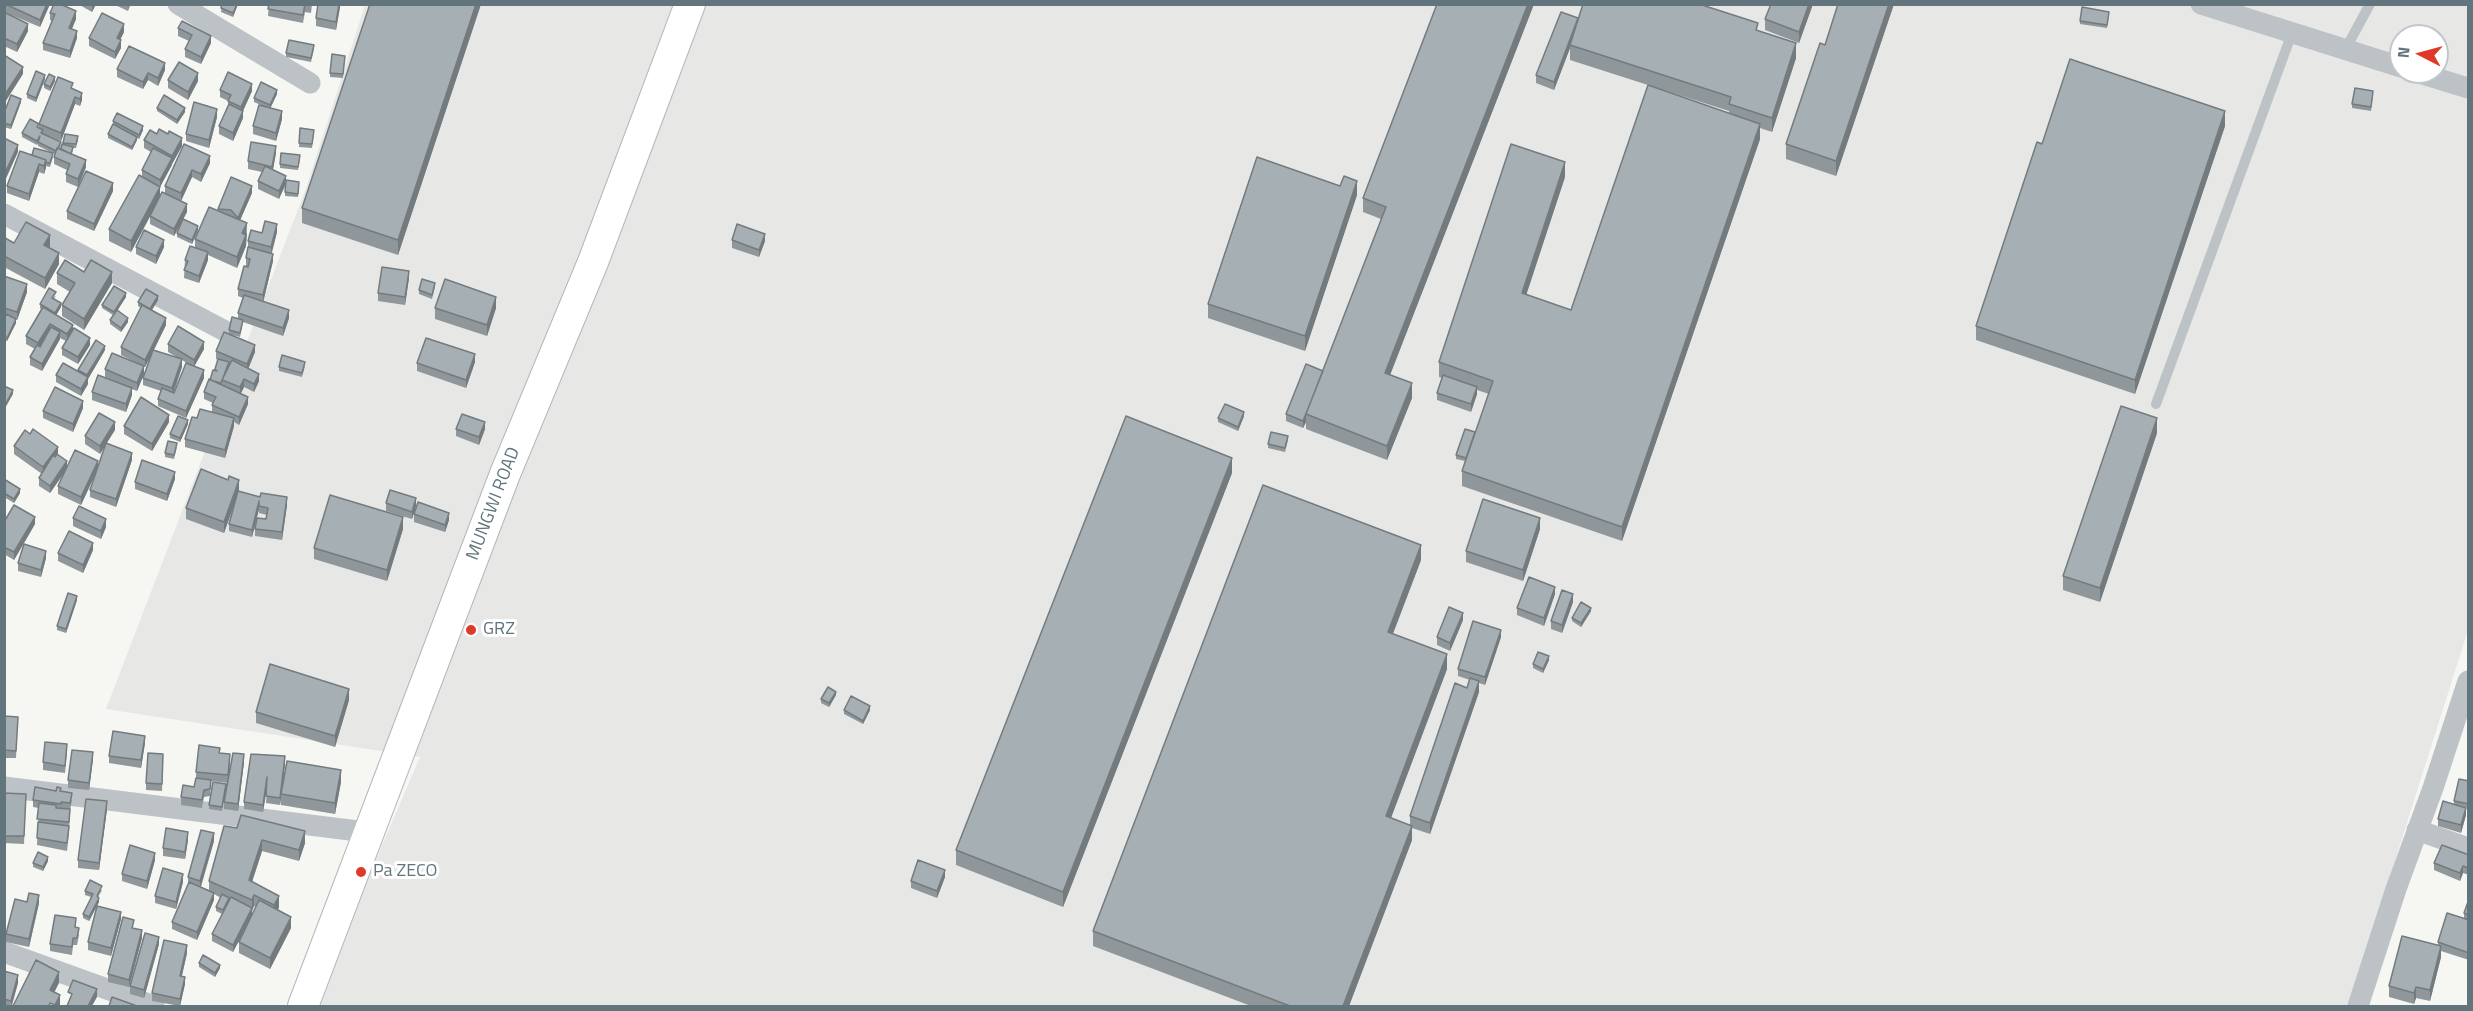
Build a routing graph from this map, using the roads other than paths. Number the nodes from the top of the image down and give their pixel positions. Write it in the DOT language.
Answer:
graph roads {
  1 [pos="178,4"];
  2 [pos="672,4"];
  3 [pos="690,4"];
  4 [pos="2201,4"];
  5 [pos="2370,4"];
  6 [pos="2292,33"];
  7 [pos="2345,50"];
  8 [pos="2389,63"];
  9 [pos="2449,82"];
  10 [pos="310,83"];
  11 [pos="2469,88"];
  12 [pos="4,214"];
  13 [pos="225,331"];
  14 [pos="2156,404"];
  15 [pos="2469,681"];
  16 [pos="4,787"];
  17 [pos="2417,830"];
  18 [pos="358,831"];
  19 [pos="2469,848"];
  20 [pos="4,952"];
  21 [pos="154,1006"];
  22 [pos="291,1006"];
  23 [pos="303,1006"];
  24 [pos="2358,1006"];
  1 -- 10 [label="street"];
  2 -- 18 [label="main road, MUNGWI ROAD"];
  3 -- 23 [label="main road, MUNGWI ROAD"];
  4 -- 6 [label="street"];
  5 -- 7 [label="lane"];
  6 -- 7 [label="street"];
  6 -- 14 [label="lane"];
  7 -- 8 [label="street"];
  9 -- 11 [label="street"];
  12 -- 13 [label="street"];
  15 -- 17 [label="street"];
  16 -- 18 [label="street"];
  17 -- 19 [label="street"];
  17 -- 24 [label="street"];
  18 -- 22 [label="main road, MUNGWI ROAD"];
  20 -- 21 [label="street"];
}
